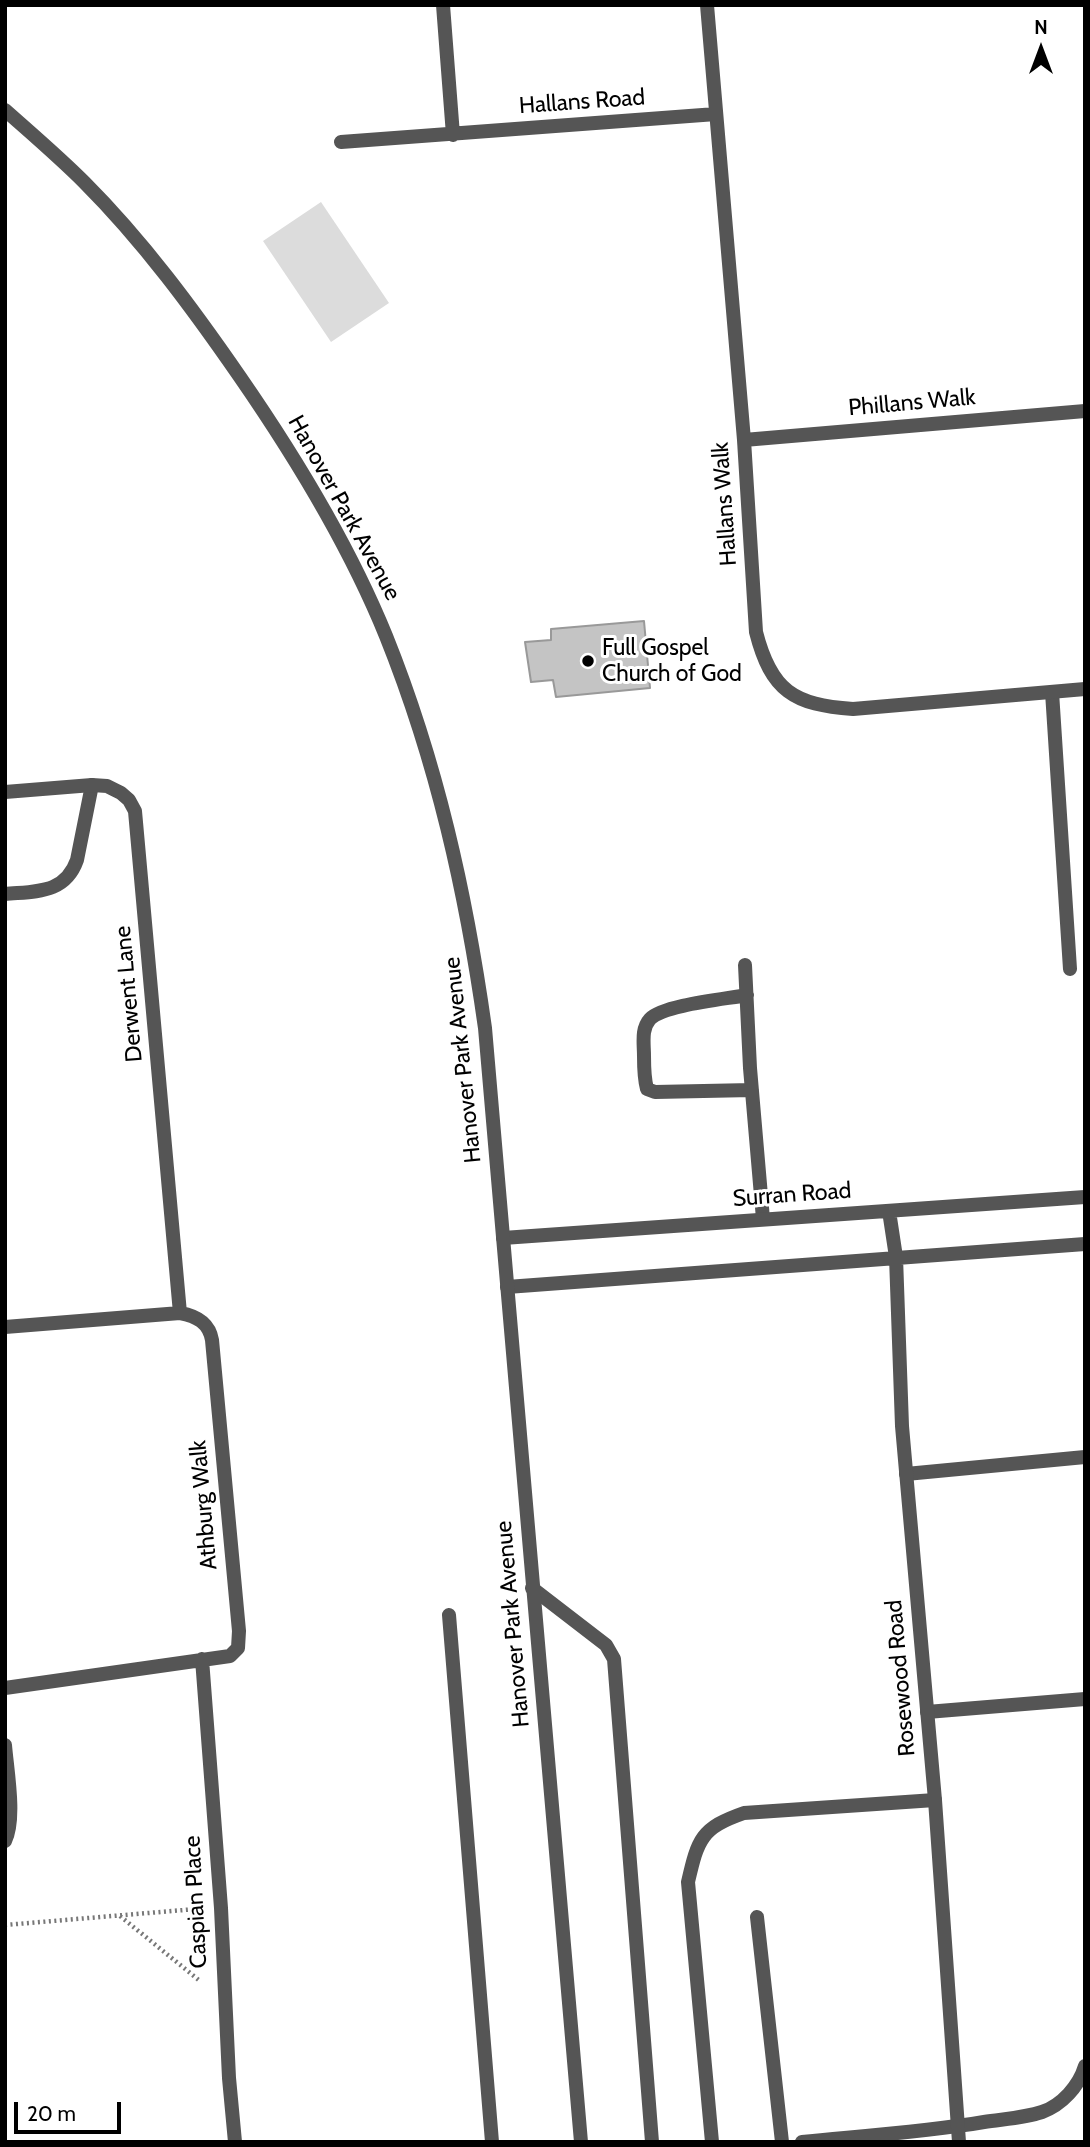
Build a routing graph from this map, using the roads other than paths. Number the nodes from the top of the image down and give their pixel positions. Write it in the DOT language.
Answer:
graph roads {
  1 [pos="432,5"];
  2 [pos="443,5"];
  3 [pos="707,5"];
  4 [pos="444,20"];
  5 [pos="5,110"];
  6 [pos="716,114"];
  7 [pos="453,135"];
  8 [pos="341,142"];
  9 [pos="1085,411"];
  10 [pos="744,440"];
  11 [pos="1085,689"];
  12 [pos="1052,692"];
  13 [pos="92,785"];
  14 [pos="5,792"];
  15 [pos="5,894"];
  16 [pos="745,965"];
  17 [pos="1070,969"];
  18 [pos="747,995"];
  19 [pos="752,1090"];
  20 [pos="1085,1197"];
  21 [pos="889,1211"];
  22 [pos="763,1220"];
  23 [pos="503,1238"];
  24 [pos="1085,1244"];
  25 [pos="896,1257"];
  26 [pos="507,1287"];
  27 [pos="180,1313"];
  28 [pos="5,1327"];
  29 [pos="1085,1457"];
  30 [pos="906,1474"];
  31 [pos="532,1588"];
  32 [pos="449,1615"];
  33 [pos="202,1659"];
  34 [pos="5,1688"];
  35 [pos="1085,1699"];
  36 [pos="927,1712"];
  37 [pos="5,1745"];
  38 [pos="935,1800"];
  39 [pos="5,1841"];
  40 [pos="757,1917"];
  41 [pos="1085,2066"];
  42 [pos="957,2126"];
  43 [pos="235,2142"];
  44 [pos="492,2142"];
  45 [pos="581,2142"];
  46 [pos="652,2142"];
  47 [pos="712,2142"];
  48 [pos="782,2142"];
  49 [pos="802,2142"];
  50 [pos="959,2142"];
  1 -- 4 [label="street"];
  2 -- 4 [label="street"];
  3 -- 6 [label="street, Hallans Walk"];
  4 -- 7 [label="street"];
  5 -- 23 [label="street, Hanover Park Avenue"];
  6 -- 7 [label="street, Hallans Road"];
  6 -- 10 [label="street, Hallans Walk"];
  7 -- 8 [label="street, Hallans Road"];
  9 -- 10 [label="street, Phillans Walk"];
  10 -- 12 [label="street, Hallans Walk"];
  11 -- 12 [label="street, Hallans Walk"];
  12 -- 17 [label="street"];
  13 -- 14 [label="street, Derwent Lane"];
  13 -- 15 [label="street"];
  13 -- 27 [label="street, Derwent Lane"];
  16 -- 18 [label="street"];
  18 -- 19 [label="street"];
  18 -- 19 [label="street"];
  19 -- 22 [label="street"];
  20 -- 21 [label="street, Surran Road"];
  21 -- 22 [label="street, Surran Road"];
  21 -- 25 [label="street, Rosewood Road"];
  22 -- 23 [label="street, Surran Road"];
  23 -- 26 [label="street, Hanover Park Avenue"];
  24 -- 25 [label="street"];
  25 -- 26 [label="street"];
  25 -- 30 [label="street, Rosewood Road"];
  26 -- 31 [label="street, Hanover Park Avenue"];
  27 -- 28 [label="street"];
  27 -- 33 [label="street, Athburg Walk"];
  29 -- 30 [label="street"];
  30 -- 36 [label="street, Rosewood Road"];
  31 -- 45 [label="street, Hanover Park Avenue"];
  31 -- 46 [label="street"];
  32 -- 44 [label="street"];
  33 -- 34 [label="street, Athburg Walk"];
  33 -- 43 [label="street, Caspian Place"];
  35 -- 36 [label="street"];
  36 -- 38 [label="street, Rosewood Road"];
  37 -- 39 [label="street"];
  38 -- 42 [label="street, Rosewood Road"];
  38 -- 47 [label="street"];
  40 -- 48 [label="street"];
  41 -- 42 [label="street"];
  42 -- 49 [label="street"];
  42 -- 50 [label="street, Rosewood Road"];
}
